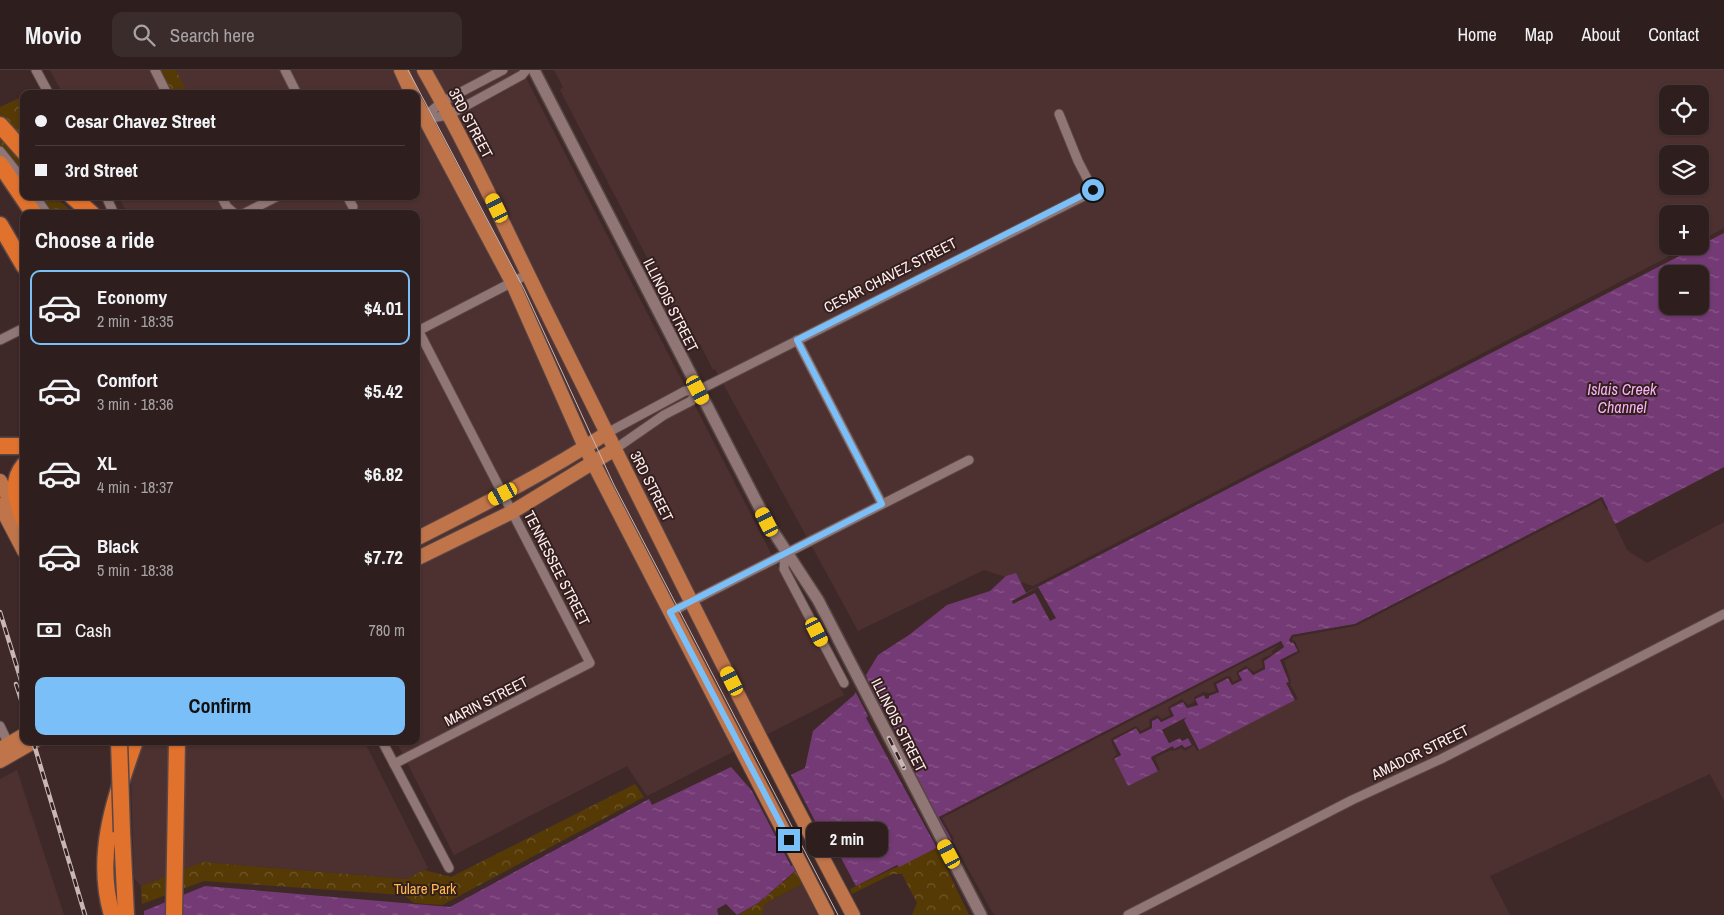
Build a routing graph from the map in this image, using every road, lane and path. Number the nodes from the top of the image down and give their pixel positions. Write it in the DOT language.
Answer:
graph roads {
  1 [pos="36,70"];
  2 [pos="155,70"];
  3 [pos="285,70"];
  4 [pos="401,70"];
  5 [pos="424,70"];
  6 [pos="503,70"];
  7 [pos="526,70"];
  8 [pos="534,70"];
  9 [pos="46,90"];
  10 [pos="166,90"];
  11 [pos="295,90"];
  12 [pos="410,90"];
  13 [pos="446,108"];
  14 [pos="1059,114"];
  15 [pos="420,121"];
  16 [pos="0,125"];
  17 [pos="20,148"];
  18 [pos="0,150"];
  19 [pos="0,164"];
  20 [pos="20,176"];
  21 [pos="20,193"];
  22 [pos="76,200"];
  23 [pos="223,200"];
  24 [pos="270,200"];
  25 [pos="349,200"];
  26 [pos="352,207"];
  27 [pos="88,210"];
  28 [pos="230,210"];
  29 [pos="252,210"];
  30 [pos="0,225"];
  31 [pos="20,259"];
  32 [pos="528,274"];
  33 [pos="512,282"];
  34 [pos="420,328"];
  35 [pos="20,330"];
  36 [pos="420,336"];
  37 [pos="0,340"];
  38 [pos="797,340"];
  39 [pos="698,390"];
  40 [pos="607,433"];
  41 [pos="0,446"];
  42 [pos="20,446"];
  43 [pos="585,447"];
  44 [pos="615,449"];
  45 [pos="969,460"];
  46 [pos="593,463"];
  47 [pos="20,473"];
  48 [pos="0,481"];
  49 [pos="503,494"];
  50 [pos="882,504"];
  51 [pos="0,505"];
  52 [pos="20,509"];
  53 [pos="512,512"];
  54 [pos="20,518"];
  55 [pos="420,537"];
  56 [pos="20,543"];
  57 [pos="785,553"];
  58 [pos="420,557"];
  59 [pos="692,601"];
  60 [pos="670,612"];
  61 [pos="1724,614"];
  62 [pos="590,663"];
  63 [pos="844,683"];
  64 [pos="0,726"];
  65 [pos="20,739"];
  66 [pos="22,745"];
  67 [pos="129,745"];
  68 [pos="129,745"];
  69 [pos="177,745"];
  70 [pos="384,745"];
  71 [pos="8,749"];
  72 [pos="0,761"];
  73 [pos="394,764"];
  74 [pos="449,868"];
  75 [pos="975,904"];
  76 [pos="110,909"];
  77 [pos="126,915"];
  78 [pos="174,915"];
  79 [pos="827,915"];
  80 [pos="853,915"];
  81 [pos="981,915"];
  82 [pos="988,915"];
  83 [pos="1128,915"];
  1 -- 9 [label="street"];
  2 -- 10 [label="street"];
  3 -- 11 [label="street"];
  4 -- 12 [label="main road"];
  5 -- 13 [label="main road, 3RD STREET"];
  6 -- 13 [label="street"];
  7 -- 13 [label="street"];
  8 -- 39 [label="street, ILLINOIS STREET"];
  13 -- 15 [label="street"];
  13 -- 15 [label="street"];
  13 -- 32 [label="main road, 3RD STREET"];
  14 -- 38 [label="street, CESAR CHAVEZ STREET"];
  15 -- 33 [label="main road"];
  16 -- 17 [label="highway"];
  18 -- 20 [label="street"];
  19 -- 21 [label="highway"];
  22 -- 27 [label="highway"];
  23 -- 28 [label="street"];
  24 -- 29 [label="street"];
  25 -- 26 [label="street"];
  30 -- 31 [label="highway"];
  32 -- 33 [label="street"];
  32 -- 40 [label="main road, 3RD STREET"];
  33 -- 34 [label="street"];
  33 -- 43 [label="main road"];
  35 -- 37 [label="street"];
  36 -- 49 [label="street, TENNESSEE STREET"];
  38 -- 39 [label="street, CESAR CHAVEZ STREET"];
  38 -- 50 [label="street"];
  39 -- 40 [label="street, CESAR CHAVEZ STREET"];
  39 -- 44 [label="street, CESAR CHAVEZ STREET"];
  39 -- 57 [label="street, ILLINOIS STREET"];
  40 -- 43 [label="main road, CESAR CHAVEZ STREET"];
  40 -- 44 [label="main road, 3RD STREET"];
  41 -- 42 [label="highway"];
  43 -- 46 [label="main road"];
  43 -- 49 [label="main road, CESAR CHAVEZ STREET"];
  44 -- 46 [label="main road, CESAR CHAVEZ STREET"];
  44 -- 59 [label="main road, 3RD STREET"];
  45 -- 50 [label="street"];
  46 -- 53 [label="main road, CESAR CHAVEZ STREET"];
  46 -- 60 [label="main road"];
  47 -- 52 [label="highway"];
  48 -- 54 [label="main road"];
  49 -- 53 [label="street, TENNESSEE STREET"];
  49 -- 55 [label="main road, CESAR CHAVEZ STREET"];
  50 -- 57 [label="street"];
  51 -- 56 [label="main road"];
  53 -- 58 [label="main road, CESAR CHAVEZ STREET"];
  53 -- 62 [label="street, TENNESSEE STREET"];
  57 -- 59 [label="street"];
  57 -- 63 [label="street, ILLINOIS STREET"];
  57 -- 75 [label="street, ILLINOIS STREET"];
  59 -- 60 [label="street"];
  59 -- 80 [label="main road, 3RD STREET"];
  60 -- 79 [label="main road"];
  61 -- 83 [label="street, AMADOR STREET"];
  62 -- 73 [label="street, MARIN STREET"];
  64 -- 71 [label="street"];
  65 -- 71 [label="main road"];
  66 -- 71 [label="main road"];
  67 -- 77 [label="highway, bridge"];
  68 -- 76 [label="highway"];
  69 -- 78 [label="highway"];
  70 -- 73 [label="street"];
  71 -- 72 [label="main road"];
  73 -- 74 [label="street"];
  75 -- 81 [label="street, ILLINOIS STREET"];
  75 -- 82 [label="street"];
}
